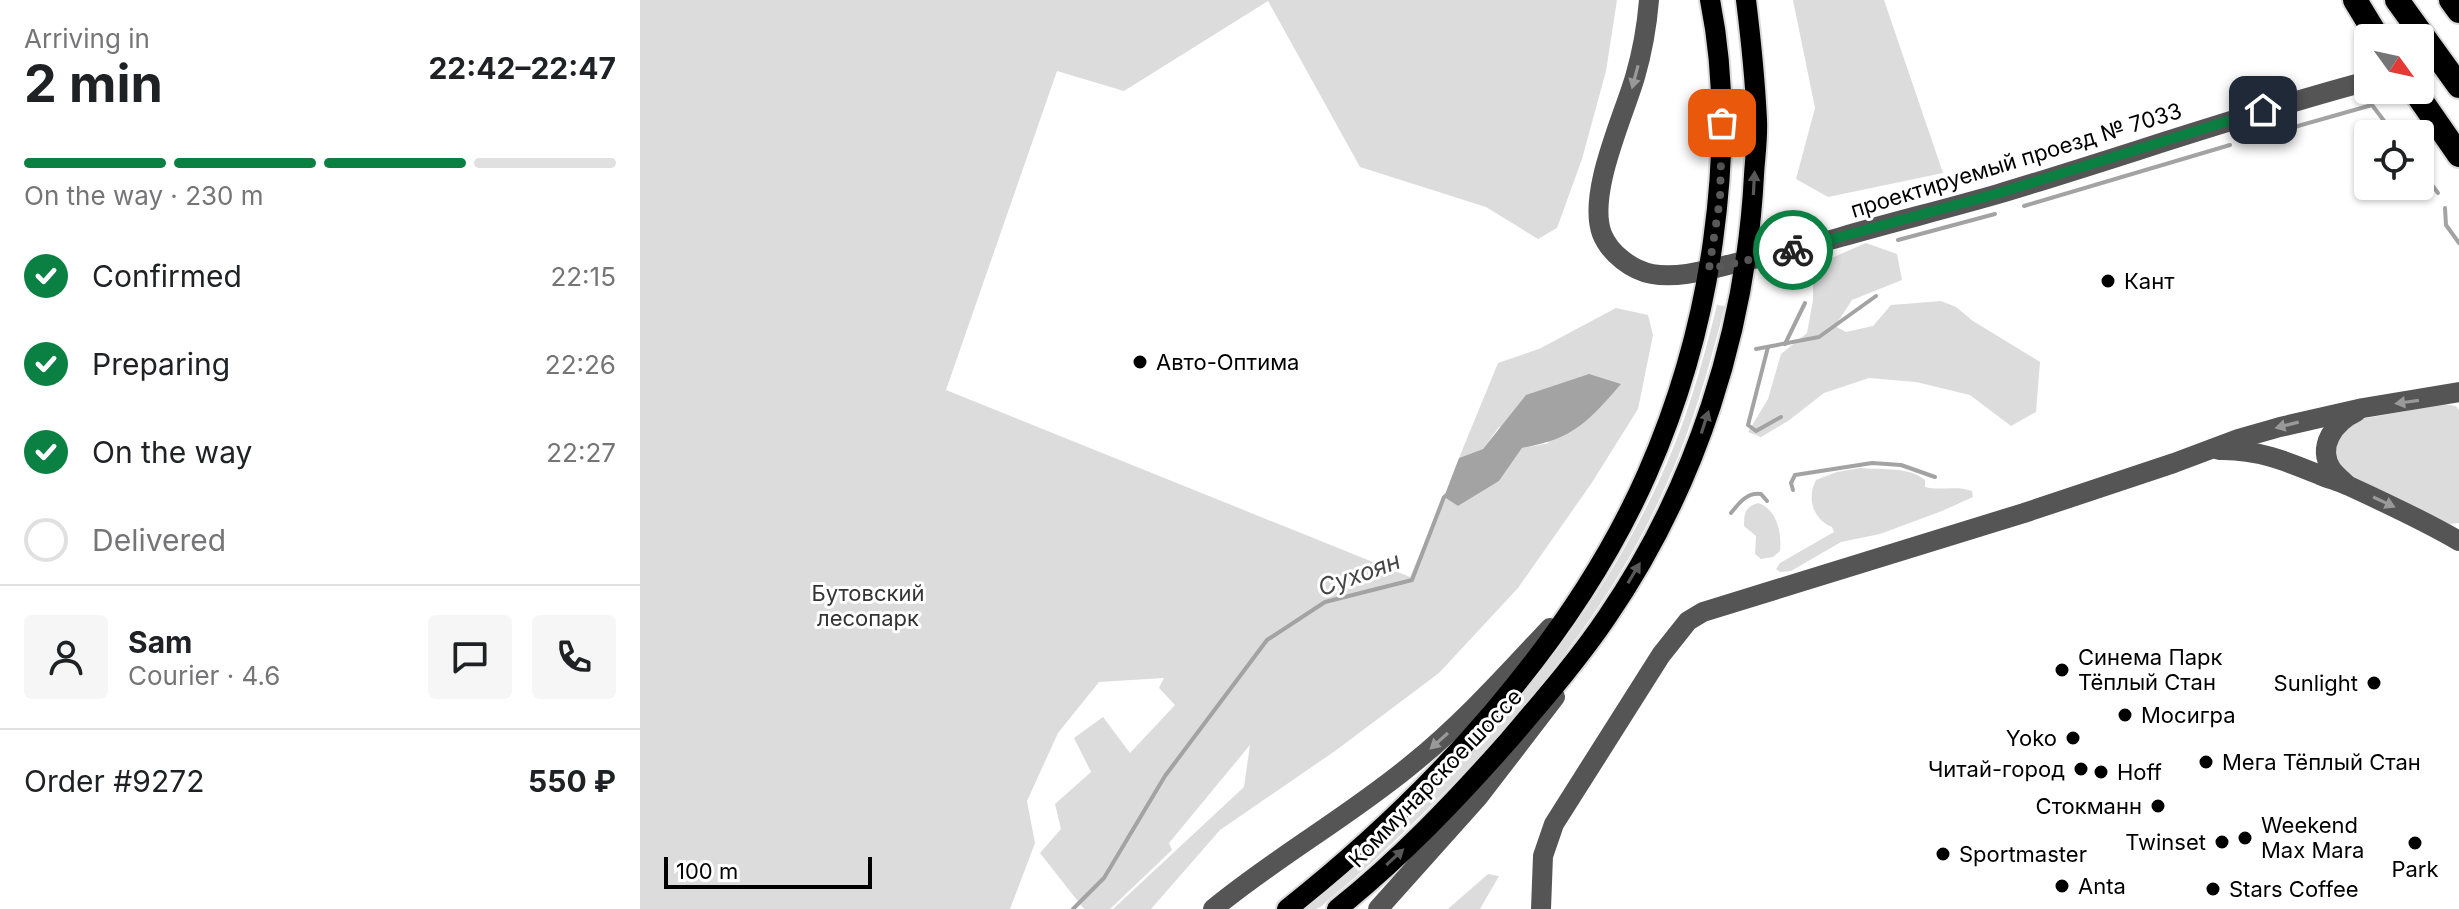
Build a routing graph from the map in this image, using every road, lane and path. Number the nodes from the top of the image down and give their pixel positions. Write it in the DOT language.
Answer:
graph roads {
  1 [pos="1649,0"];
  2 [pos="1710,0"];
  3 [pos="1746,0"];
  4 [pos="2397,0"];
  5 [pos="2451,0"];
  6 [pos="2459,11"];
  7 [pos="2354,85"];
  8 [pos="2459,86"];
  9 [pos="2424,104"];
  10 [pos="2459,155"];
  11 [pos="1747,260"];
  12 [pos="1709,269"];
  13 [pos="2456,395"];
  14 [pos="2363,408"];
  15 [pos="2211,450"];
  16 [pos="2346,484"];
  17 [pos="2422,520"];
  18 [pos="2459,529"];
  19 [pos="2459,541"];
  20 [pos="1572,605"];
  21 [pos="1607,617"];
  22 [pos="1213,909"];
  23 [pos="1287,909"];
  24 [pos="1337,909"];
  25 [pos="1378,909"];
  26 [pos="1541,909"];
  1 -- 12 [label="street, проектируемый проезд № 7033, one-way"];
  2 -- 12 [label="main road, Коммунарское шоссе"];
  11 -- 3 [label="main road, Коммунарское шоссе, one-way"];
  4 -- 8 [label="highway"];
  5 -- 6 [label="highway"];
  7 -- 11 [label="street, проектируемый проезд № 7033"];
  9 -- 10 [label="highway"];
  11 -- 12 [label="street, проектируемый проезд № 7033"];
  21 -- 11 [label="main road, Коммунарское шоссе, one-way"];
  12 -- 20 [label="main road, Коммунарское шоссе"];
  13 -- 14 [label="street, one-way"];
  14 -- 15 [label="street, one-way"];
  14 -- 16 [label="street"];
  15 -- 16 [label="street"];
  15 -- 26 [label="street"];
  16 -- 17 [label="street, one-way"];
  17 -- 18 [label="street"];
  17 -- 19 [label="street"];
  20 -- 22 [label="street, one-way"];
  20 -- 23 [label="main road, Коммунарское шоссе"];
  24 -- 21 [label="main road, Коммунарское шоссе, one-way"];
  21 -- 25 [label="street"];
}
